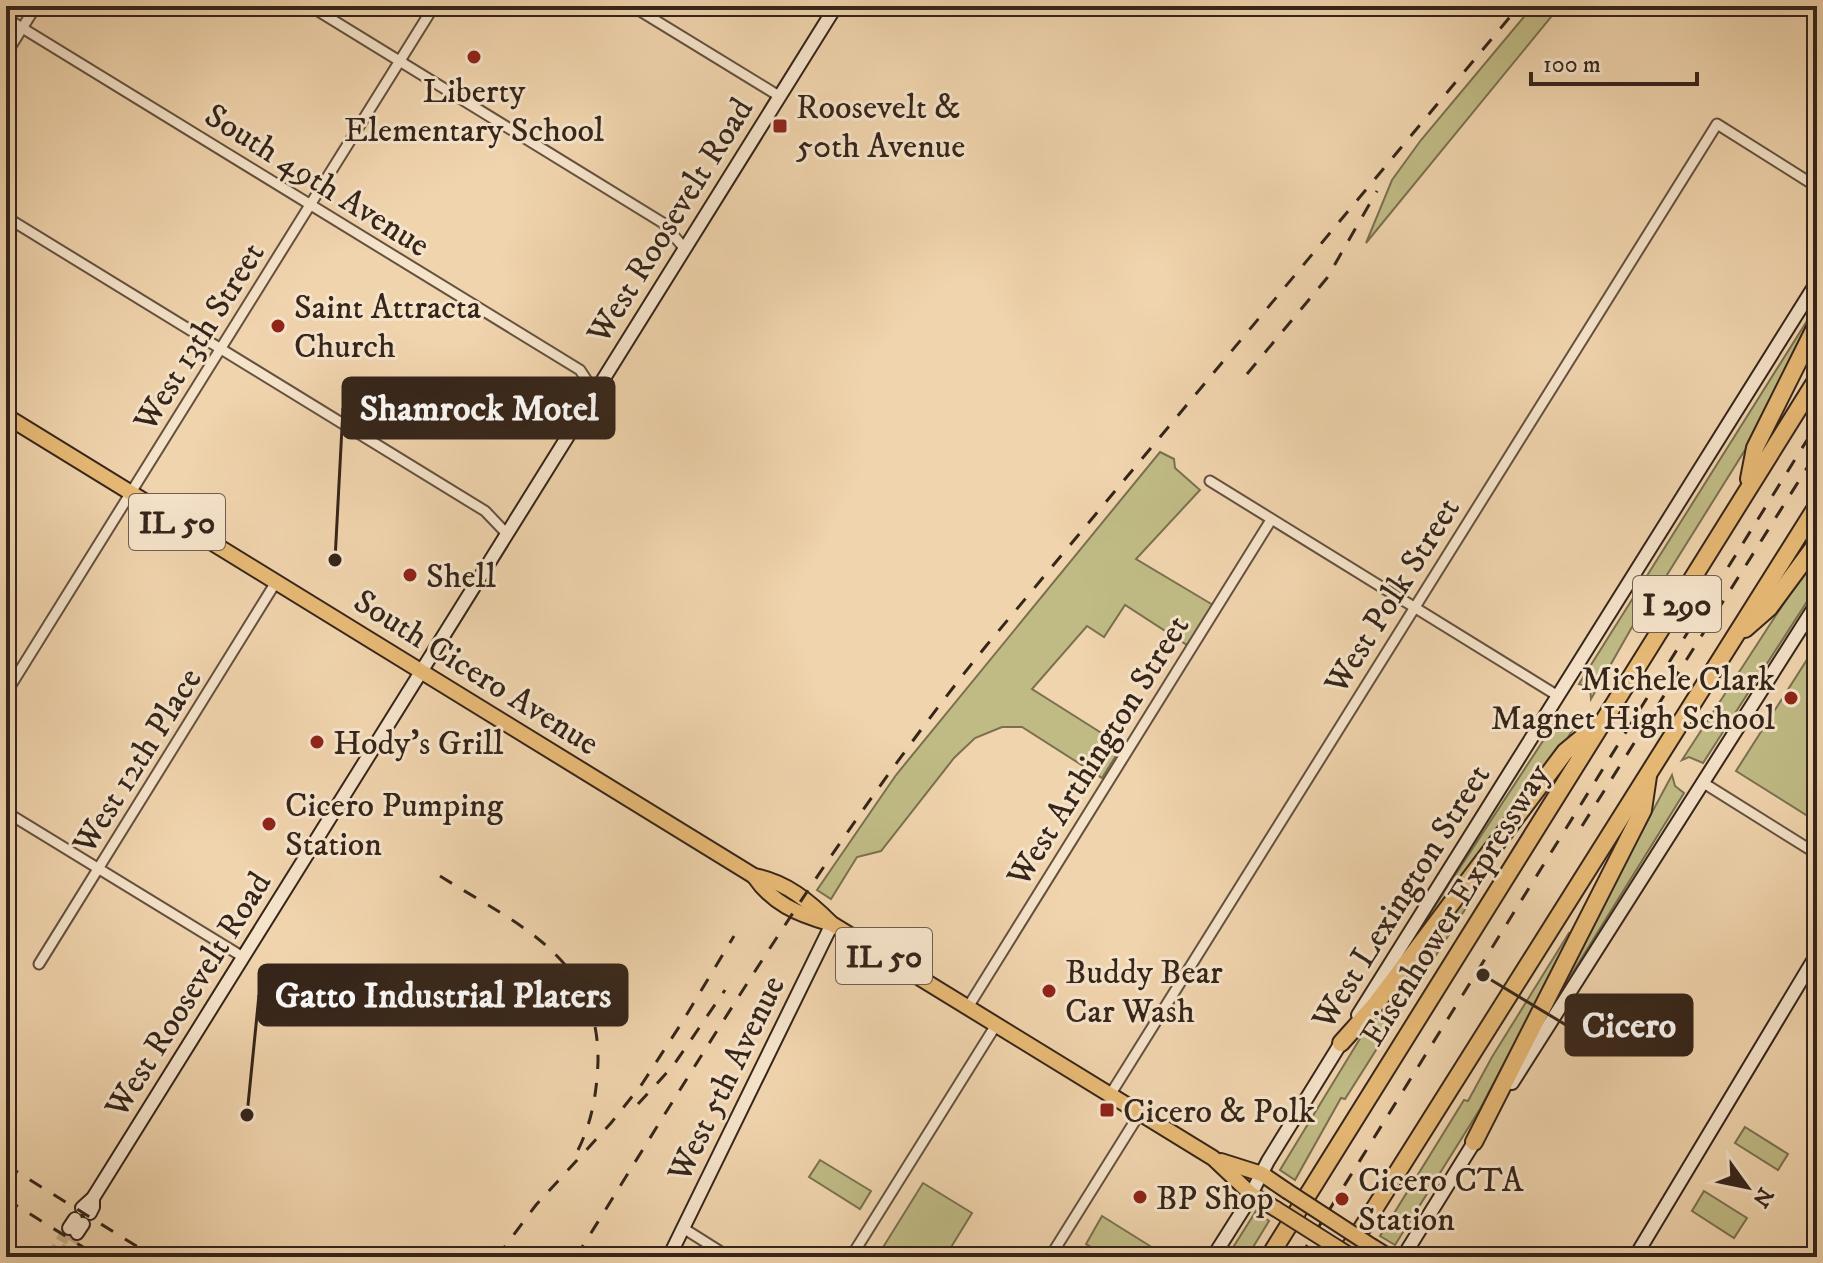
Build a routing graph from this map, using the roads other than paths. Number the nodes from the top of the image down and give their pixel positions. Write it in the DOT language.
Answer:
graph roads {
  1 [pos="36,6"];
  2 [pos="310,6"];
  3 [pos="434,6"];
  4 [pos="632,6"];
  5 [pos="836,6"];
  6 [pos="6,18"];
  7 [pos="22,28"];
  8 [pos="6,54"];
  9 [pos="400,61"];
  10 [pos="779,96"];
  11 [pos="1817,187"];
  12 [pos="310,205"];
  13 [pos="6,217"];
  14 [pos="685,249"];
  15 [pos="1817,282"];
  16 [pos="1817,324"];
  17 [pos="221,349"];
  18 [pos="1817,379"];
  19 [pos="595,393"];
  20 [pos="6,416"];
  21 [pos="1210,481"];
  22 [pos="1747,491"];
  23 [pos="131,493"];
  24 [pos="1817,506"];
  25 [pos="1271,520"];
  26 [pos="507,534"];
  27 [pos="1817,543"];
  28 [pos="276,582"];
  29 [pos="1817,603"];
  30 [pos="1414,607"];
  31 [pos="1729,643"];
  32 [pos="421,672"];
  33 [pos="6,693"];
  34 [pos="1558,696"];
  35 [pos="1607,717"];
  36 [pos="1648,771"];
  37 [pos="1702,782"];
  38 [pos="6,812"];
  39 [pos="1817,854"];
  40 [pos="99,869"];
  41 [pos="832,924"];
  42 [pos="1817,954"];
  43 [pos="243,957"];
  44 [pos="39,964"];
  45 [pos="968,1007"];
  46 [pos="996,1025"];
  47 [pos="1341,1043"];
  48 [pos="1110,1095"];
  49 [pos="1140,1113"];
  50 [pos="1474,1142"];
  51 [pos="1213,1158"];
  52 [pos="1262,1174"];
  53 [pos="1251,1194"];
  54 [pos="79,1221"];
  55 [pos="683,1228"];
  56 [pos="669,1257"];
  57 [pos="729,1257"];
  58 [pos="851,1257"];
  59 [pos="1050,1257"];
  60 [pos="1213,1257"];
  61 [pos="1269,1257"];
  62 [pos="1344,1257"];
  63 [pos="1352,1257"];
  64 [pos="1389,1257"];
  65 [pos="1403,1257"];
  66 [pos="1635,1257"];
  1 -- 7 [label="street"];
  2 -- 9 [label="street"];
  3 -- 9 [label="street, West 13th Street"];
  4 -- 10 [label="street"];
  5 -- 10 [label="street, West Roosevelt Road"];
  6 -- 7 [label="street, South 49th Avenue"];
  7 -- 8 [label="street"];
  7 -- 12 [label="street, South 49th Avenue"];
  9 -- 12 [label="street, West 13th Street"];
  9 -- 14 [label="street"];
  10 -- 14 [label="street, West Roosevelt Road"];
  11 -- 30 [label="street, West Polk Street"];
  12 -- 17 [label="street, West 13th Street"];
  12 -- 19 [label="street, South 49th Avenue"];
  13 -- 17 [label="street"];
  14 -- 19 [label="street, West Roosevelt Road"];
  15 -- 34 [label="street, West Lexington Street"];
  16 -- 22 [label="highway"];
  17 -- 23 [label="street, West 13th Street"];
  17 -- 26 [label="street"];
  18 -- 22 [label="highway, Eisenhower Expressway / I 290"];
  19 -- 26 [label="street, West Roosevelt Road"];
  20 -- 23 [label="main road, South Cicero Avenue / IL 50"];
  21 -- 25 [label="street"];
  22 -- 35 [label="highway, Eisenhower Expressway / I 290"];
  23 -- 28 [label="main road, South Cicero Avenue / IL 50"];
  23 -- 33 [label="street, West 13th Street"];
  24 -- 31 [label="highway, I 290"];
  25 -- 30 [label="street"];
  25 -- 45 [label="street, West Arthington Street"];
  26 -- 32 [label="street, West Roosevelt Road"];
  27 -- 31 [label="highway"];
  28 -- 32 [label="main road, South Cicero Avenue / IL 50"];
  28 -- 40 [label="street, West 12th Place"];
  29 -- 37 [label="street"];
  30 -- 34 [label="street"];
  30 -- 48 [label="street, West Polk Street"];
  31 -- 36 [label="highway, I 290"];
  32 -- 41 [label="main road, South Cicero Avenue / IL 50"];
  32 -- 43 [label="street, West Roosevelt Road"];
  34 -- 47 [label="street, West Lexington Street"];
  35 -- 47 [label="highway"];
  35 -- 61 [label="highway, Eisenhower Expressway / I 290"];
  36 -- 50 [label="highway"];
  36 -- 62 [label="highway, I 290"];
  37 -- 39 [label="street"];
  37 -- 50 [label="street"];
  38 -- 40 [label="street"];
  40 -- 43 [label="street"];
  40 -- 44 [label="street, West 12th Place"];
  41 -- 45 [label="main road, South Cicero Avenue / IL 50"];
  41 -- 55 [label="street, West 5th Avenue"];
  42 -- 66 [label="street"];
  43 -- 54 [label="street, West Roosevelt Road"];
  45 -- 46 [label="main road, South Cicero Avenue / IL 50"];
  46 -- 48 [label="main road, South Cicero Avenue / IL 50"];
  46 -- 58 [label="street"];
  47 -- 52 [label="street, West Lexington Street"];
  48 -- 49 [label="main road, South Cicero Avenue / IL 50"];
  49 -- 51 [label="main road, South Cicero Avenue / IL 50"];
  49 -- 59 [label="street"];
  50 -- 65 [label="street"];
  51 -- 52 [label="main road, South Cicero Avenue / IL 50"];
  51 -- 53 [label="main road, South Cicero Avenue / IL 50"];
  52 -- 53 [label="street, West Lexington Street"];
  52 -- 64 [label="main road, South Cicero Avenue / IL 50, bridge"];
  53 -- 60 [label="street, West Lexington Street"];
  53 -- 63 [label="main road, South Cicero Avenue / IL 50, bridge"];
  55 -- 56 [label="street, West 5th Avenue"];
  55 -- 57 [label="street"];
}
